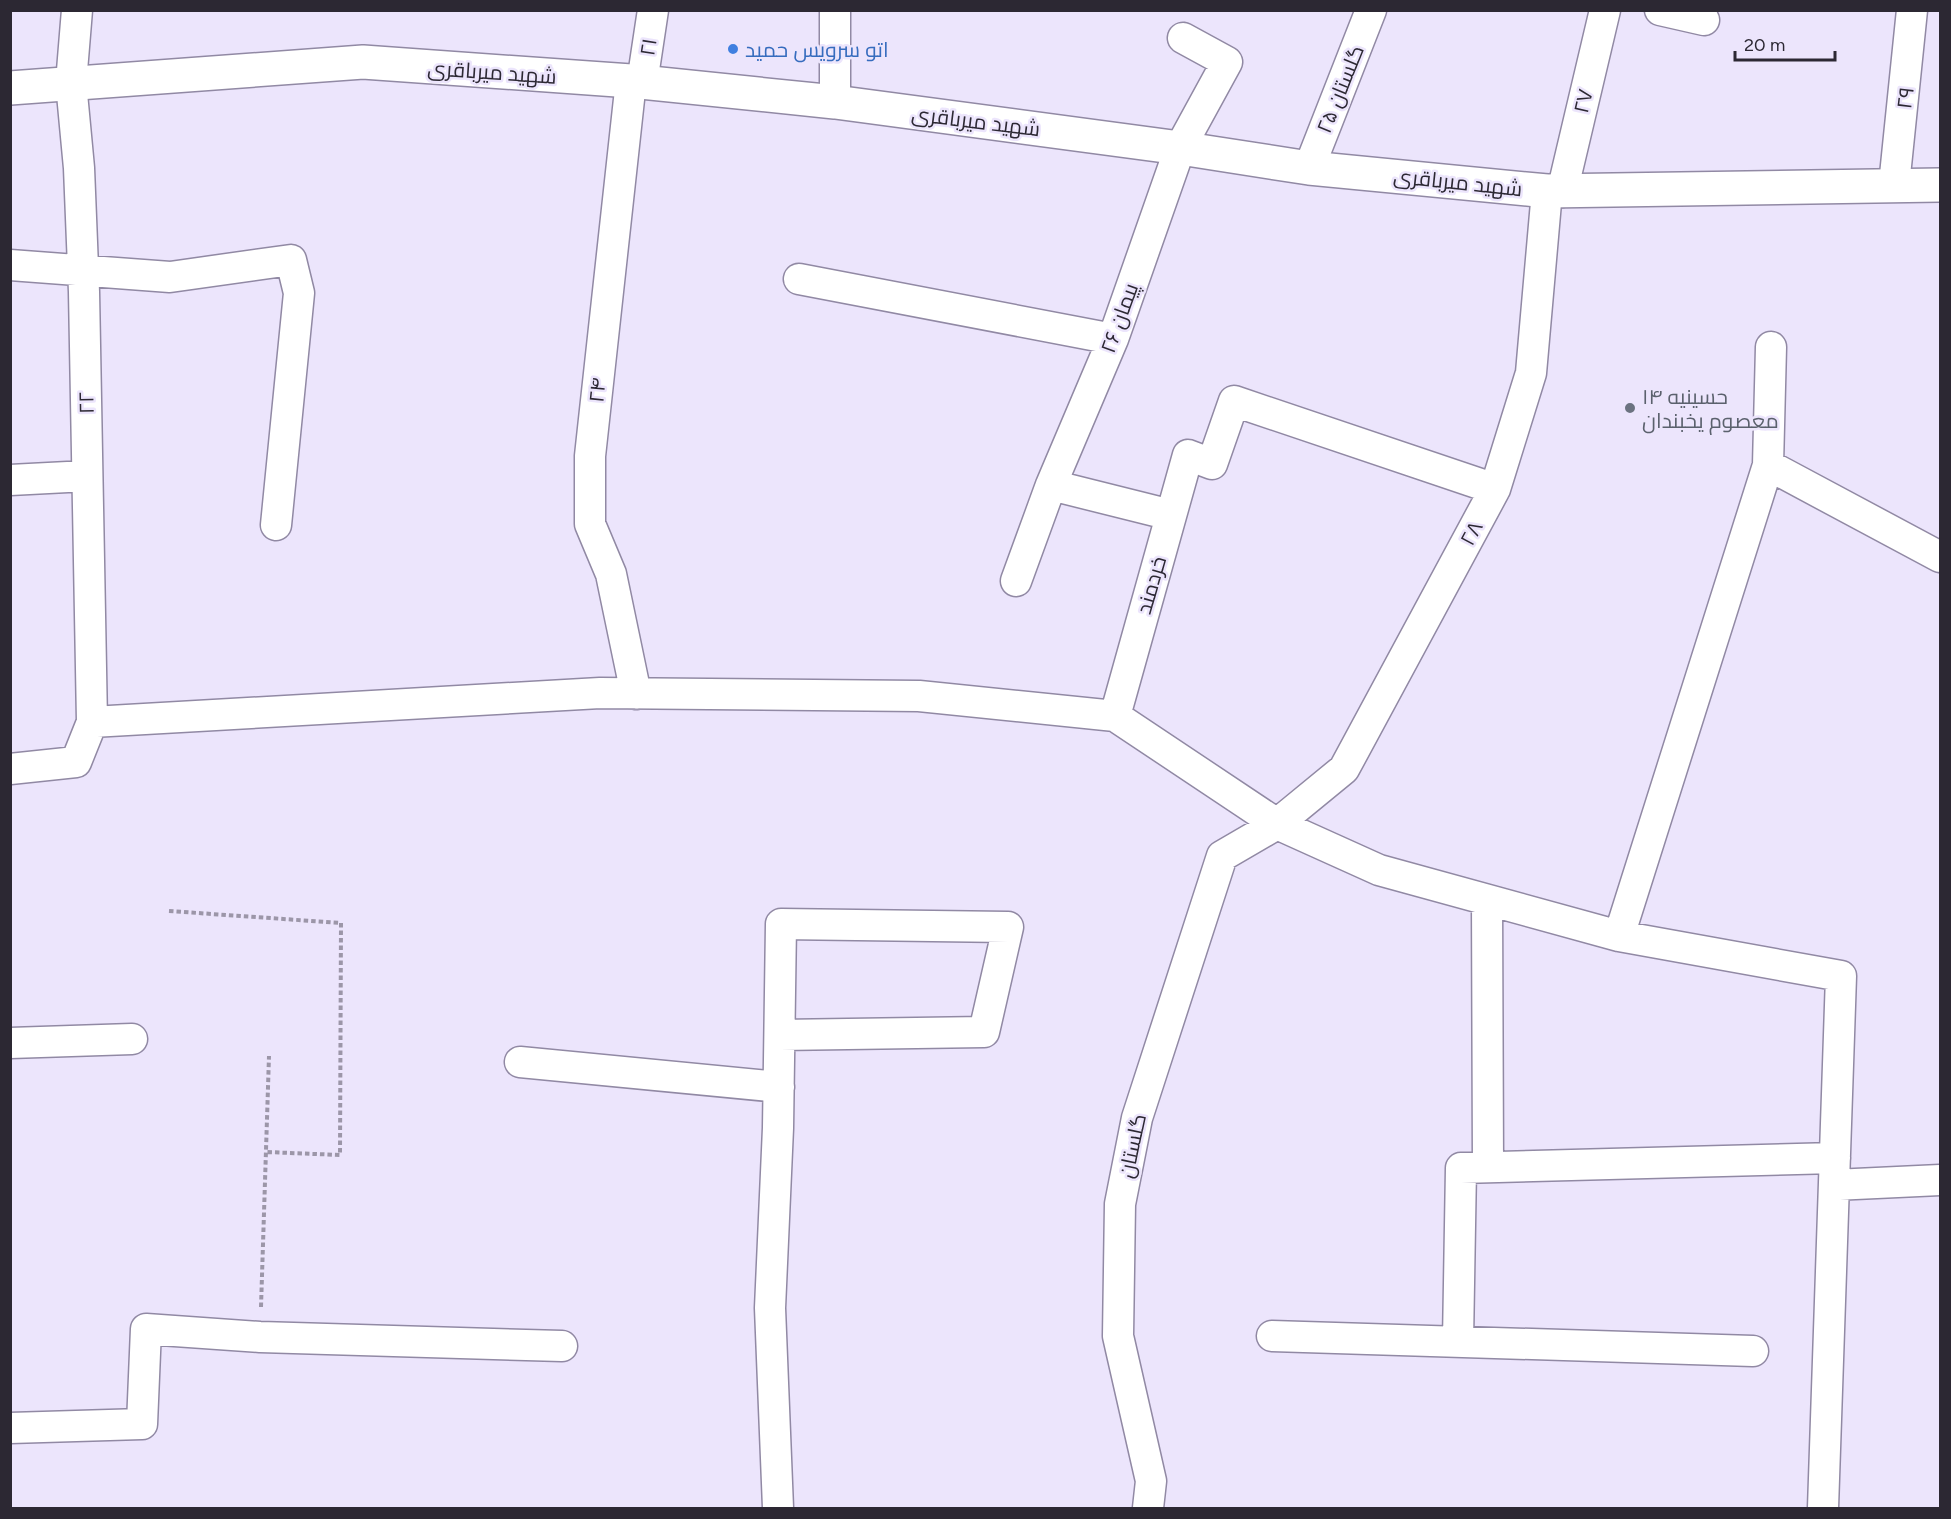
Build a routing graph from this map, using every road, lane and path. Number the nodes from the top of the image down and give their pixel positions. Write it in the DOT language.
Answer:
graph roads {
  1 [pos="77,10"];
  2 [pos="653,10"];
  3 [pos="835,10"];
  4 [pos="1371,10"];
  5 [pos="1605,10"];
  6 [pos="1660,10"];
  7 [pos="1912,10"];
  8 [pos="1704,20"];
  9 [pos="1183,38"];
  10 [pos="637,82"];
  11 [pos="70,84"];
  12 [pos="10,88"];
  13 [pos="834,102"];
  14 [pos="1180,148"];
  15 [pos="1309,168"];
  16 [pos="1894,185"];
  17 [pos="1941,185"];
  18 [pos="1554,192"];
  19 [pos="10,265"];
  20 [pos="83,270"];
  21 [pos="799,279"];
  22 [pos="1113,339"];
  23 [pos="1771,346"];
  24 [pos="1768,465"];
  25 [pos="87,476"];
  26 [pos="10,480"];
  27 [pos="1051,485"];
  28 [pos="1495,489"];
  29 [pos="1171,515"];
  30 [pos="276,525"];
  31 [pos="1941,557"];
  32 [pos="1016,581"];
  33 [pos="636,693"];
  34 [pos="1115,716"];
  35 [pos="92,722"];
  36 [pos="10,769"];
  37 [pos="1277,824"];
  38 [pos="1487,900"];
  39 [pos="169,911"];
  40 [pos="1619,936"];
  41 [pos="780,1035"];
  42 [pos="132,1039"];
  43 [pos="10,1043"];
  44 [pos="269,1056"];
  45 [pos="520,1062"];
  46 [pos="779,1087"];
  47 [pos="266,1152"];
  48 [pos="1488,1167"];
  49 [pos="1834,1172"];
  50 [pos="1941,1180"];
  51 [pos="1272,1336"];
  52 [pos="260,1337"];
  53 [pos="1458,1341"];
  54 [pos="562,1346"];
  55 [pos="1753,1351"];
  56 [pos="10,1428"];
  57 [pos="778,1509"];
  58 [pos="1148,1509"];
  59 [pos="1823,1509"];
  1 -- 11 [label="street, ۲۲"];
  2 -- 10 [label="street, ۲۱"];
  3 -- 13 [label="street"];
  4 -- 15 [label="street, گلستان ۲۵"];
  5 -- 18 [label="street, ۲۷"];
  6 -- 8 [label="street"];
  7 -- 16 [label="street, ۲۹"];
  9 -- 14 [label="street, پیمان ۲۶"];
  10 -- 11 [label="main road, شهید میرباقری"];
  10 -- 13 [label="main road, شهید میرباقری"];
  10 -- 33 [label="street, ۲۴"];
  11 -- 12 [label="main road, شهید میرباقری"];
  11 -- 20 [label="street, ۲۲"];
  13 -- 14 [label="main road, شهید میرباقری"];
  14 -- 15 [label="main road, شهید میرباقری"];
  14 -- 22 [label="street, پیمان ۲۶"];
  15 -- 18 [label="main road, شهید میرباقری"];
  16 -- 17 [label="main road, شهید میرباقری"];
  16 -- 18 [label="main road, شهید میرباقری"];
  18 -- 28 [label="street, ۲۸"];
  19 -- 20 [label="street"];
  20 -- 25 [label="street, ۲۲"];
  20 -- 30 [label="street"];
  21 -- 22 [label="street"];
  22 -- 27 [label="street, پیمان ۲۶"];
  23 -- 24 [label="street"];
  24 -- 31 [label="street"];
  24 -- 40 [label="street"];
  25 -- 26 [label="street"];
  25 -- 35 [label="street, ۲۲"];
  27 -- 29 [label="street"];
  27 -- 32 [label="street, پیمان ۲۶"];
  28 -- 29 [label="street, خردمند"];
  28 -- 37 [label="street, ۲۸"];
  29 -- 34 [label="street, خردمند"];
  33 -- 34 [label="street"];
  33 -- 35 [label="street"];
  34 -- 37 [label="street"];
  35 -- 36 [label="street"];
  37 -- 38 [label="street"];
  37 -- 58 [label="street, گلستان"];
  38 -- 40 [label="street"];
  38 -- 48 [label="street"];
  39 -- 47 [label="path"];
  40 -- 49 [label="street"];
  41 -- 41 [label="street"];
  41 -- 46 [label="street"];
  42 -- 43 [label="street"];
  44 -- 47 [label="path"];
  45 -- 46 [label="street"];
  46 -- 57 [label="street"];
  47 -- 52 [label="path"];
  48 -- 49 [label="street"];
  48 -- 53 [label="street"];
  49 -- 50 [label="street"];
  49 -- 59 [label="street"];
  51 -- 53 [label="street"];
  52 -- 54 [label="street"];
  52 -- 56 [label="street"];
  53 -- 55 [label="street"];
}
